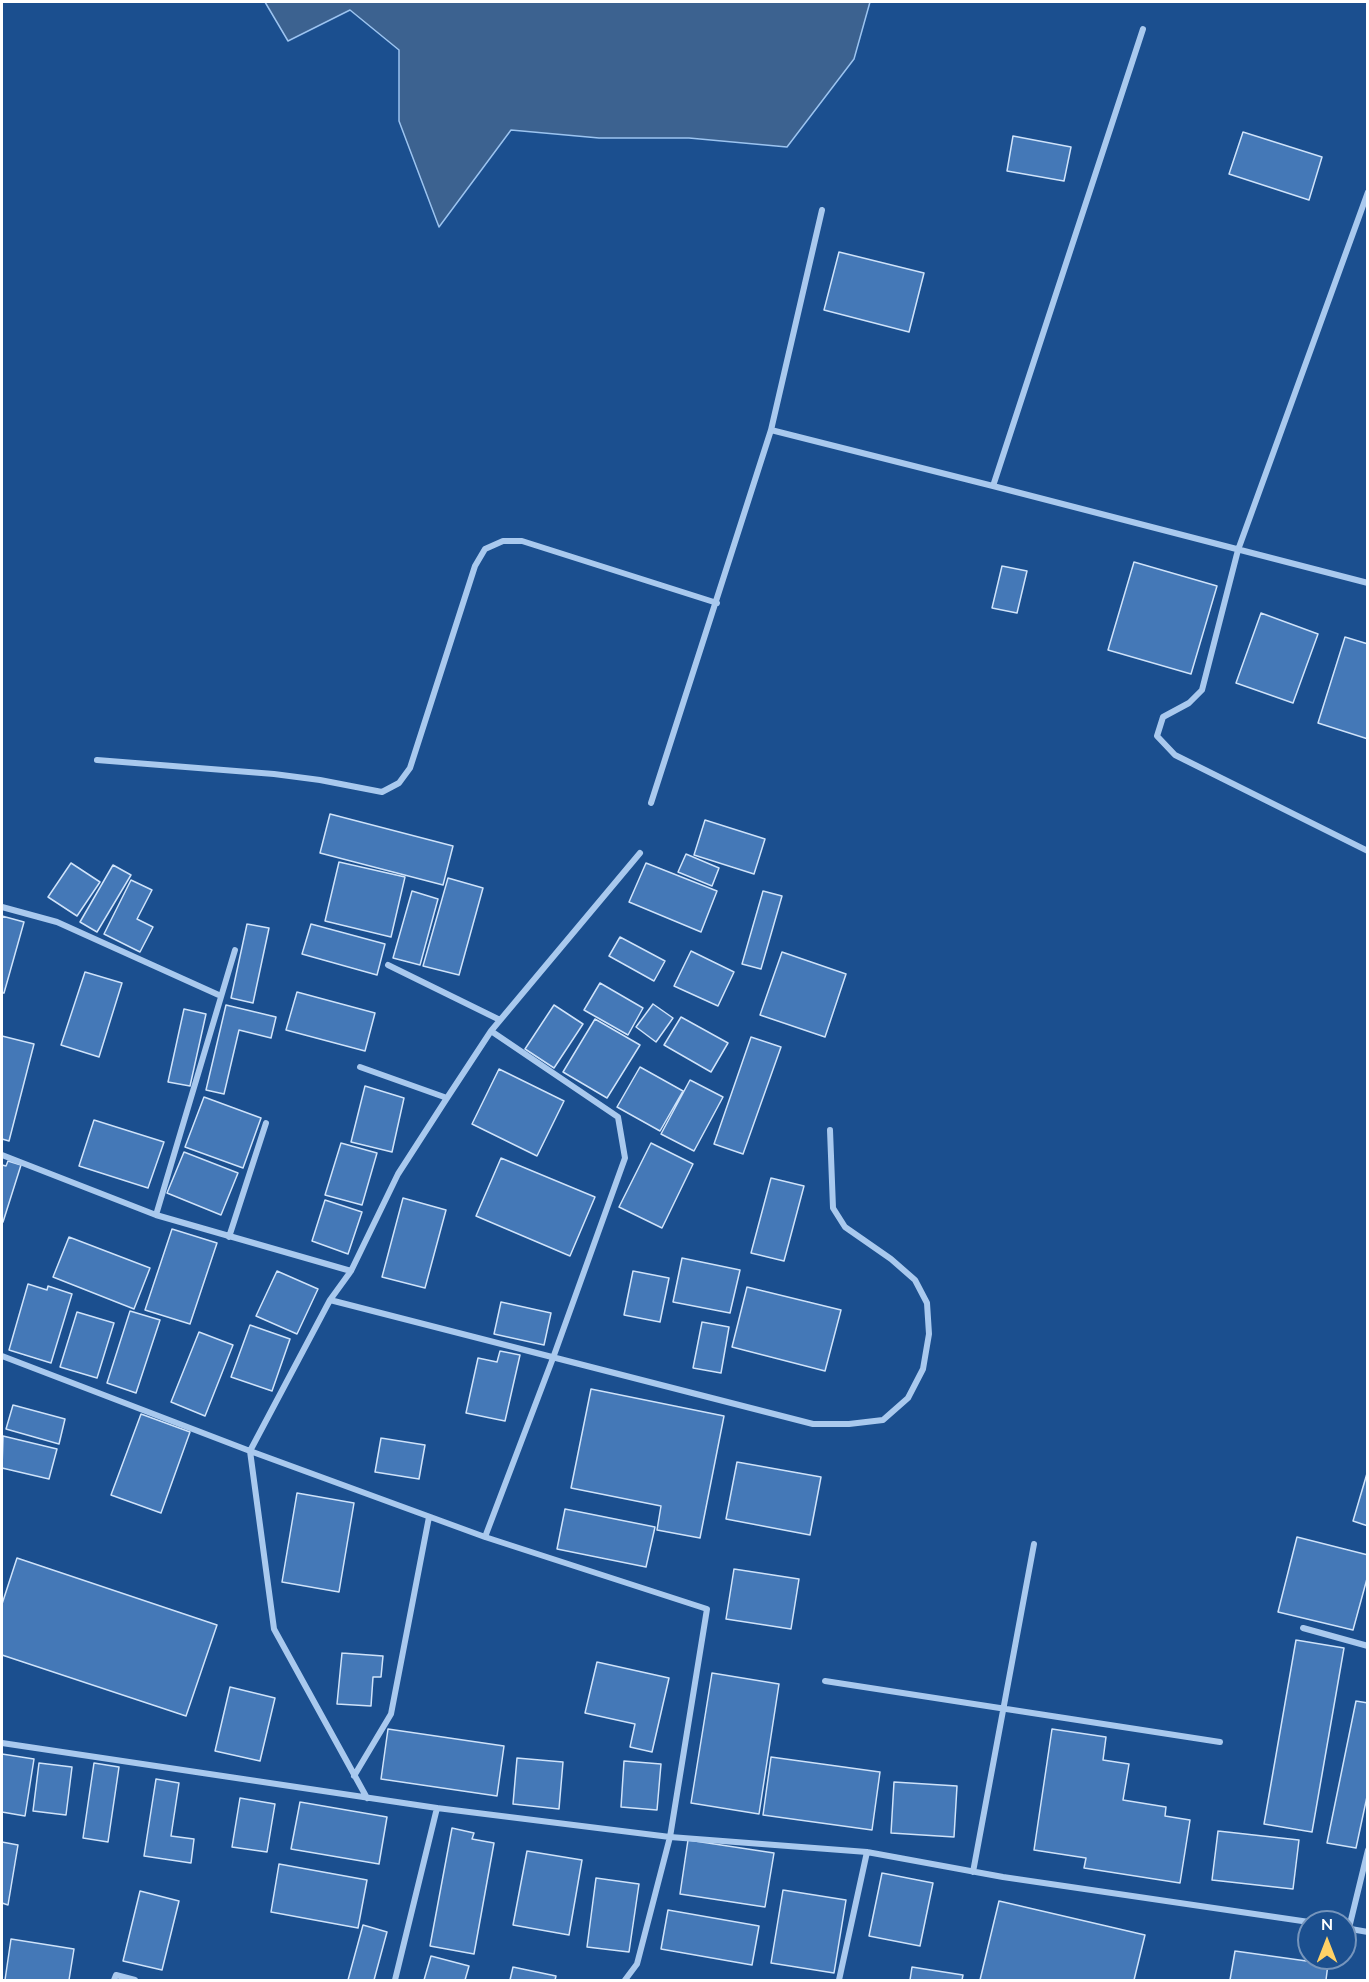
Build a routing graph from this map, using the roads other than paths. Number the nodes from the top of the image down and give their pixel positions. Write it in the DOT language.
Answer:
graph roads {
  1 [pos="1143,28"];
  2 [pos="1368,192"];
  3 [pos="822,210"];
  4 [pos="771,430"];
  5 [pos="993,486"];
  6 [pos="1238,550"];
  7 [pos="1368,583"];
  8 [pos="717,603"];
  9 [pos="97,760"];
  10 [pos="651,803"];
  11 [pos="1368,851"];
  12 [pos="640,853"];
  13 [pos="2,907"];
  14 [pos="235,950"];
  15 [pos="388,965"];
  16 [pos="221,996"];
  17 [pos="500,1020"];
  18 [pos="491,1031"];
  19 [pos="360,1067"];
  20 [pos="447,1098"];
  21 [pos="266,1123"];
  22 [pos="830,1130"];
  23 [pos="2,1155"];
  24 [pos="156,1215"];
  25 [pos="229,1237"];
  26 [pos="351,1271"];
  27 [pos="330,1300"];
  28 [pos="2,1356"];
  29 [pos="553,1358"];
  30 [pos="250,1451"];
  31 [pos="429,1517"];
  32 [pos="485,1537"];
  33 [pos="1034,1544"];
  34 [pos="1304,1628"];
  35 [pos="1368,1646"];
  36 [pos="825,1682"];
  37 [pos="1003,1710"];
  38 [pos="1221,1742"];
  39 [pos="2,1743"];
  40 [pos="354,1776"];
  41 [pos="367,1798"];
  42 [pos="436,1808"];
  43 [pos="670,1836"];
  44 [pos="1368,1850"];
  45 [pos="867,1852"];
  46 [pos="973,1872"];
  47 [pos="1352,1910"];
  48 [pos="1297,1920"];
  49 [pos="114,1980"];
  50 [pos="135,1980"];
  51 [pos="395,1980"];
  52 [pos="625,1980"];
  53 [pos="839,1980"];
  1 -- 5 [label="street"];
  2 -- 6 [label="street"];
  3 -- 4 [label="street"];
  4 -- 5 [label="street"];
  4 -- 8 [label="street"];
  5 -- 6 [label="street"];
  6 -- 7 [label="street"];
  6 -- 11 [label="street"];
  8 -- 9 [label="street"];
  8 -- 10 [label="street"];
  12 -- 17 [label="street"];
  13 -- 16 [label="street"];
  14 -- 16 [label="street"];
  15 -- 17 [label="street"];
  16 -- 24 [label="street"];
  17 -- 18 [label="street"];
  18 -- 20 [label="street"];
  18 -- 29 [label="street"];
  19 -- 20 [label="street"];
  20 -- 26 [label="street"];
  21 -- 25 [label="street"];
  22 -- 29 [label="street"];
  23 -- 24 [label="street"];
  24 -- 25 [label="street"];
  25 -- 26 [label="street"];
  26 -- 27 [label="street"];
  27 -- 29 [label="street"];
  27 -- 30 [label="street"];
  28 -- 30 [label="street"];
  29 -- 32 [label="street"];
  30 -- 31 [label="street"];
  30 -- 40 [label="street"];
  31 -- 32 [label="street"];
  31 -- 40 [label="street"];
  32 -- 43 [label="street"];
  33 -- 37 [label="street"];
  34 -- 35 [label="street"];
  36 -- 37 [label="street"];
  37 -- 38 [label="street"];
  37 -- 46 [label="street"];
  39 -- 41 [label="street"];
  40 -- 41 [label="street"];
  41 -- 42 [label="street"];
  42 -- 43 [label="street"];
  42 -- 51 [label="street"];
  43 -- 45 [label="street"];
  43 -- 52 [label="street"];
  44 -- 47 [label="street"];
  45 -- 46 [label="street"];
  45 -- 53 [label="street"];
  46 -- 48 [label="street"];
  49 -- 50 [label="street"];
}
